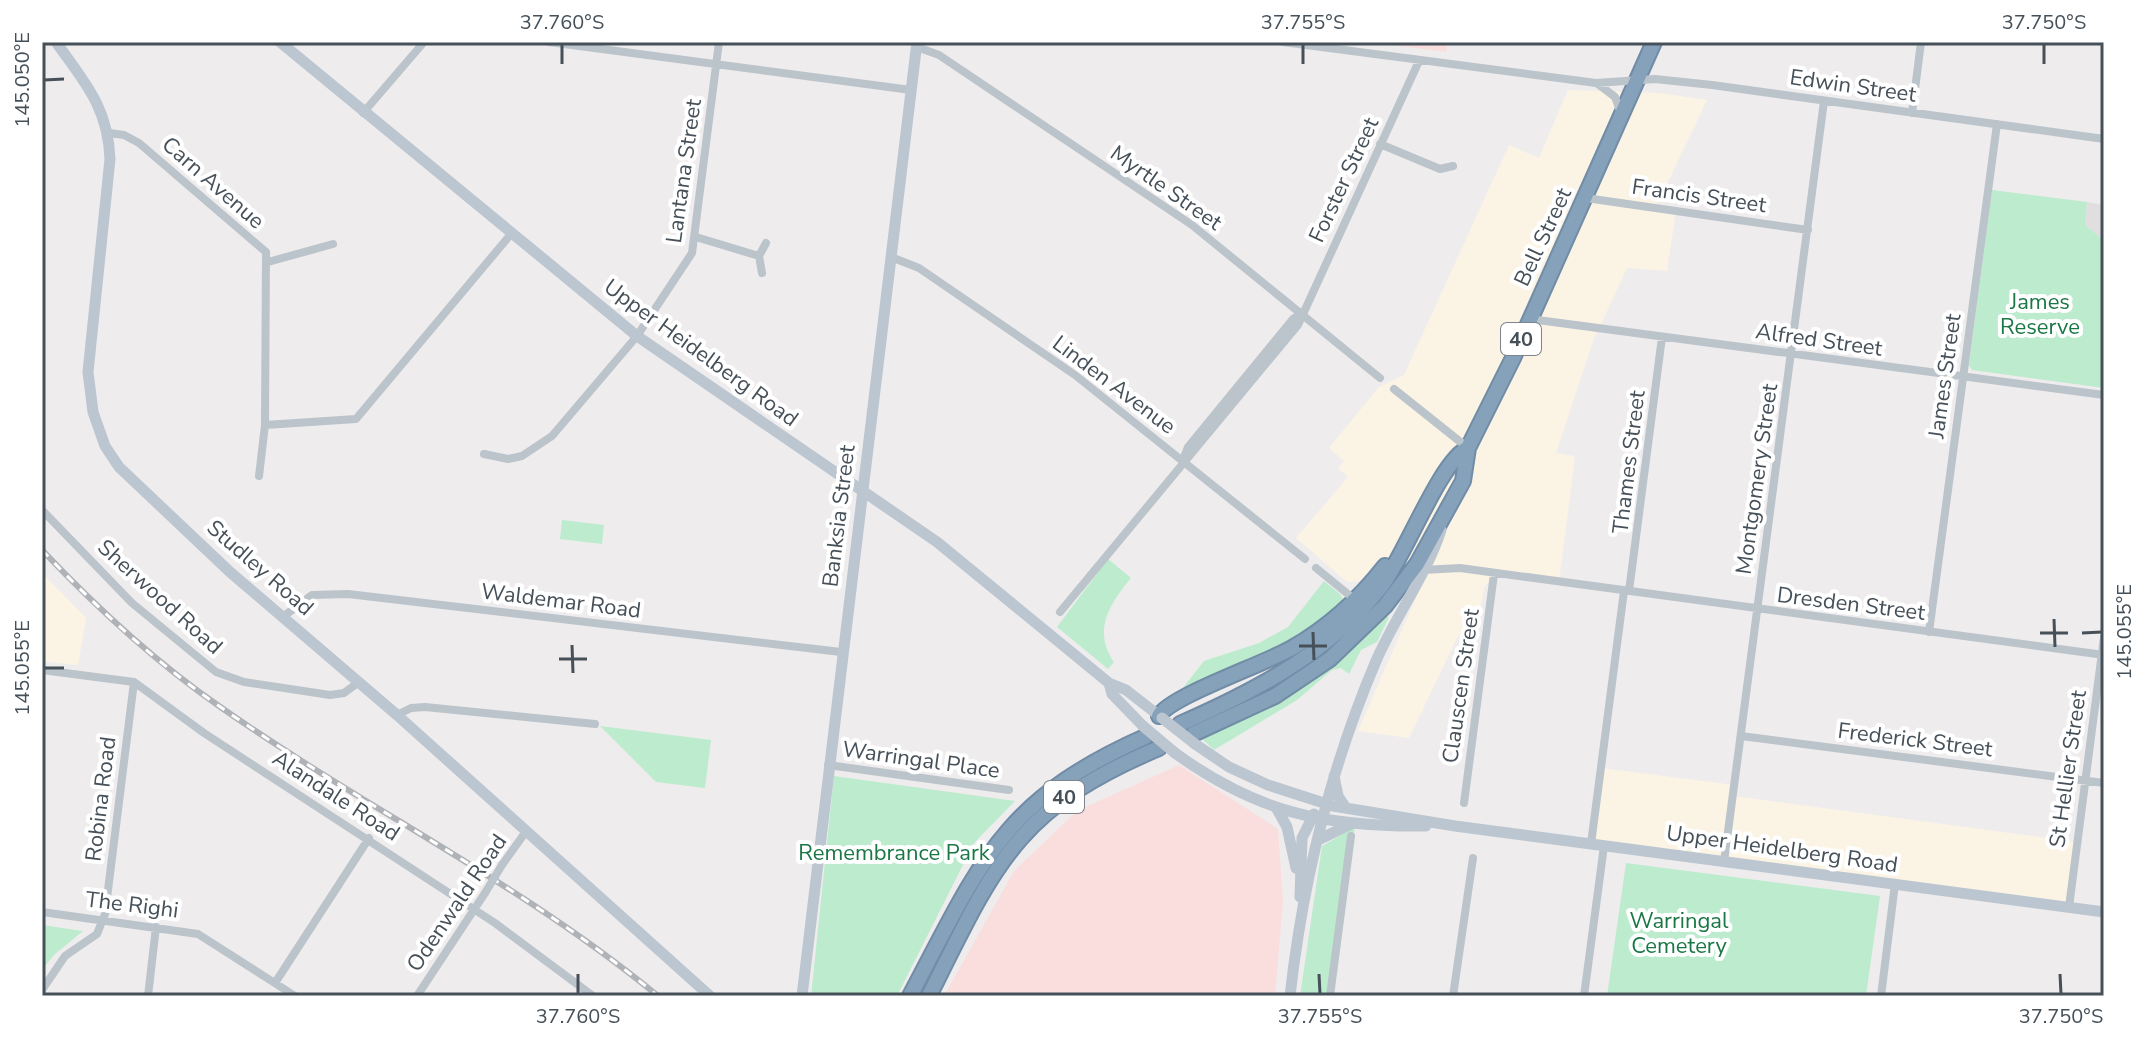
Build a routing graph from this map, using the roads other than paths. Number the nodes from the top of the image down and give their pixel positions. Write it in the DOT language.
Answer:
graph roads {
  1 [pos="56,42"];
  2 [pos="280,42"];
  3 [pos="424,42"];
  4 [pos="549,42"];
  5 [pos="719,42"];
  6 [pos="1283,42"];
  7 [pos="1654,42"];
  8 [pos="1921,42"];
  9 [pos="917,45"];
  10 [pos="1419,61"];
  11 [pos="717,65"];
  12 [pos="1638,81"];
  13 [pos="1596,83"];
  14 [pos="911,90"];
  15 [pos="1824,101"];
  16 [pos="363,113"];
  17 [pos="1912,113"];
  18 [pos="1621,117"];
  19 [pos="1997,124"];
  20 [pos="109,133"];
  21 [pos="2104,139"];
  22 [pos="1380,144"];
  23 [pos="1453,166"];
  24 [pos="1586,198"];
  25 [pos="1808,230"];
  26 [pos="511,234"];
  27 [pos="696,237"];
  28 [pos="766,243"];
  29 [pos="333,244"];
  30 [pos="759,256"];
  31 [pos="891,257"];
  32 [pos="268,262"];
  33 [pos="762,273"];
  34 [pos="1301,314"];
  35 [pos="1530,319"];
  36 [pos="637,336"];
  37 [pos="1662,337"];
  38 [pos="1792,354"];
  39 [pos="1963,377"];
  40 [pos="1380,378"];
  41 [pos="1394,389"];
  42 [pos="2104,395"];
  43 [pos="265,425"];
  44 [pos="1468,448"];
  45 [pos="484,454"];
  46 [pos="1183,460"];
  47 [pos="259,476"];
  48 [pos="863,494"];
  49 [pos="42,510"];
  50 [pos="1444,518"];
  51 [pos="1412,536"];
  52 [pos="1435,547"];
  53 [pos="1305,559"];
  54 [pos="1451,567"];
  55 [pos="1316,568"];
  56 [pos="1423,570"];
  57 [pos="1494,574"];
  58 [pos="1626,591"];
  59 [pos="1354,599"];
  60 [pos="1757,610"];
  61 [pos="1060,612"];
  62 [pos="284,616"];
  63 [pos="1929,632"];
  64 [pos="2104,637"];
  65 [pos="841,652"];
  66 [pos="2103,655"];
  67 [pos="42,670"];
  68 [pos="134,682"];
  69 [pos="359,682"];
  70 [pos="1109,683"];
  71 [pos="1132,694"];
  72 [pos="1127,713"];
  73 [pos="397,715"];
  74 [pos="1160,718"];
  75 [pos="595,724"];
  76 [pos="1180,724"];
  77 [pos="1741,736"];
  78 [pos="1152,738"];
  79 [pos="1194,739"];
  80 [pos="828,765"];
  81 [pos="1333,771"];
  82 [pos="2085,780"];
  83 [pos="2104,783"];
  84 [pos="1009,790"];
  85 [pos="1464,803"];
  86 [pos="1323,804"];
  87 [pos="1346,808"];
  88 [pos="1277,809"];
  89 [pos="1316,817"];
  90 [pos="1357,821"];
  91 [pos="1455,826"];
  92 [pos="527,830"];
  93 [pos="1351,836"];
  94 [pos="369,838"];
  95 [pos="1318,840"];
  96 [pos="1591,844"];
  97 [pos="1604,846"];
  98 [pos="1473,858"];
  99 [pos="1724,862"];
  100 [pos="1298,880"];
  101 [pos="1895,884"];
  102 [pos="1301,902"];
  103 [pos="2069,907"];
  104 [pos="474,909"];
  105 [pos="42,912"];
  106 [pos="2104,912"];
  107 [pos="103,920"];
  108 [pos="156,927"];
  109 [pos="275,983"];
  110 [pos="42,990"];
  111 [pos="148,996"];
  112 [pos="295,996"];
  113 [pos="417,996"];
  114 [pos="593,996"];
  115 [pos="710,996"];
  116 [pos="802,996"];
  117 [pos="910,996"];
  118 [pos="929,996"];
  119 [pos="1290,996"];
  120 [pos="1330,996"];
  121 [pos="1453,996"];
  122 [pos="1584,996"];
  123 [pos="1881,996"];
  1 -- 20 [label="main road, Studley Road"];
  2 -- 16 [label="main road, Upper Heidelberg Road"];
  3 -- 16 [label="street"];
  4 -- 11 [label="street"];
  5 -- 11 [label="street, Lantana Street"];
  6 -- 10 [label="street, Edwin Street"];
  7 -- 12 [label="highway, Bell Street / 40"];
  8 -- 17 [label="street"];
  9 -- 14 [label="main road, Banksia Street"];
  9 -- 34 [label="street, Myrtle Street"];
  10 -- 13 [label="street, Edwin Street"];
  10 -- 22 [label="street, Forster Street"];
  11 -- 14 [label="street"];
  11 -- 27 [label="street, Lantana Street"];
  12 -- 13 [label="street, Edwin Street"];
  12 -- 15 [label="street, Edwin Street"];
  12 -- 18 [label="highway, Bell Street / 40"];
  13 -- 18 [label="street"];
  14 -- 31 [label="main road, Banksia Street"];
  15 -- 17 [label="street, Edwin Street"];
  15 -- 25 [label="street, Montgomery Street"];
  16 -- 26 [label="main road, Upper Heidelberg Road"];
  17 -- 19 [label="street, Edwin Street"];
  18 -- 24 [label="highway, Bell Street / 40"];
  19 -- 21 [label="street, Edwin Street"];
  19 -- 39 [label="street, James Street"];
  20 -- 32 [label="street, Carn Avenue"];
  20 -- 62 [label="main road, Studley Road"];
  22 -- 23 [label="street"];
  22 -- 34 [label="street, Forster Street"];
  24 -- 25 [label="street, Francis Street"];
  24 -- 35 [label="highway, Bell Street / 40"];
  25 -- 38 [label="street, Montgomery Street"];
  26 -- 36 [label="main road, Upper Heidelberg Road"];
  26 -- 43 [label="street"];
  27 -- 30 [label="street"];
  27 -- 36 [label="street, Lantana Street"];
  28 -- 30 [label="street"];
  29 -- 32 [label="street"];
  30 -- 33 [label="street"];
  31 -- 46 [label="street, Linden Avenue"];
  31 -- 48 [label="main road, Banksia Street"];
  32 -- 43 [label="street, Carn Avenue"];
  34 -- 40 [label="street, Myrtle Street"];
  34 -- 46 [label="street, Forster Street"];
  35 -- 37 [label="street, Alfred Street"];
  35 -- 44 [label="highway, Bell Street / 40"];
  36 -- 45 [label="street, Lantana Street"];
  36 -- 48 [label="main road, Upper Heidelberg Road"];
  37 -- 38 [label="street, Alfred Street"];
  37 -- 58 [label="street, Thames Street"];
  38 -- 39 [label="street, Alfred Street"];
  38 -- 60 [label="street, Montgomery Street"];
  39 -- 42 [label="street, Alfred Street"];
  39 -- 63 [label="street, James Street"];
  41 -- 44 [label="street"];
  43 -- 47 [label="street, Carn Avenue"];
  44 -- 50 [label="highway, Bell Street / 40"];
  44 -- 51 [label="highway, Bell Street / 40"];
  46 -- 53 [label="street, Linden Avenue"];
  46 -- 61 [label="street, Forster Street"];
  48 -- 65 [label="main road, Banksia Street"];
  48 -- 70 [label="main road, Upper Heidelberg Road"];
  49 -- 69 [label="street, Sherwood Road"];
  50 -- 52 [label="main road, Bell Street"];
  50 -- 79 [label="highway, 40"];
  51 -- 59 [label="highway"];
  51 -- 76 [label="highway, 40"];
  52 -- 54 [label="street"];
  52 -- 56 [label="main road, Bell Street"];
  54 -- 56 [label="street, Dresden Street"];
  54 -- 57 [label="street, Dresden Street"];
  55 -- 59 [label="street"];
  56 -- 81 [label="main road, Bell Street"];
  57 -- 58 [label="street, Dresden Street"];
  57 -- 85 [label="street, Clauscen Street"];
  58 -- 60 [label="street, Dresden Street"];
  58 -- 96 [label="street, Thames Street"];
  59 -- 74 [label="highway"];
  60 -- 63 [label="street, Dresden Street"];
  60 -- 77 [label="street, Montgomery Street"];
  62 -- 65 [label="street, Waldemar Road"];
  62 -- 69 [label="main road, Studley Road"];
  63 -- 66 [label="street, Dresden Street"];
  64 -- 66 [label="street, St Hellier Street"];
  65 -- 80 [label="main road, Banksia Street"];
  66 -- 82 [label="street, St Hellier Street"];
  67 -- 68 [label="street, Alandale Road"];
  68 -- 94 [label="street, Alandale Road"];
  68 -- 107 [label="street, Robina Road"];
  69 -- 73 [label="main road, Studley Road"];
  70 -- 71 [label="main road, Upper Heidelberg Road"];
  70 -- 72 [label="main road, Upper Heidelberg Road"];
  71 -- 72 [label="main road"];
  71 -- 74 [label="main road, Upper Heidelberg Road"];
  72 -- 78 [label="main road, Upper Heidelberg Road"];
  73 -- 75 [label="street"];
  73 -- 92 [label="main road, Studley Road"];
  74 -- 78 [label="main road, bridge"];
  74 -- 79 [label="main road, Upper Heidelberg Road, bridge"];
  77 -- 82 [label="street, Frederick Street"];
  77 -- 99 [label="street, Montgomery Street"];
  78 -- 88 [label="main road, Upper Heidelberg Road, bridge"];
  78 -- 117 [label="highway, 40"];
  78 -- 118 [label="highway, 40"];
  79 -- 86 [label="main road, Upper Heidelberg Road"];
  80 -- 84 [label="street, Warringal Place"];
  80 -- 116 [label="main road, Banksia Street"];
  81 -- 86 [label="main road, Bell Street"];
  81 -- 87 [label="main road"];
  82 -- 83 [label="street, Frederick Street"];
  82 -- 103 [label="street, St Hellier Street"];
  86 -- 87 [label="main road, Upper Heidelberg Road"];
  86 -- 89 [label="main road, Bell Street"];
  87 -- 91 [label="main road, Upper Heidelberg Road"];
  88 -- 89 [label="main road, Upper Heidelberg Road"];
  88 -- 100 [label="main road"];
  89 -- 90 [label="main road, Upper Heidelberg Road"];
  89 -- 95 [label="main road"];
  89 -- 100 [label="main road"];
  90 -- 91 [label="main road, Upper Heidelberg Road"];
  90 -- 95 [label="main road"];
  91 -- 96 [label="main road, Upper Heidelberg Road"];
  92 -- 104 [label="street, Odenwald Road, bridge"];
  92 -- 115 [label="main road, Studley Road"];
  93 -- 120 [label="street"];
  94 -- 104 [label="street, Alandale Road"];
  94 -- 109 [label="street"];
  95 -- 102 [label="main road"];
  96 -- 97 [label="main road, Upper Heidelberg Road"];
  97 -- 99 [label="main road, Upper Heidelberg Road"];
  97 -- 122 [label="street"];
  98 -- 121 [label="street"];
  99 -- 101 [label="main road, Upper Heidelberg Road"];
  100 -- 102 [label="main road"];
  101 -- 103 [label="main road, Upper Heidelberg Road"];
  101 -- 123 [label="street"];
  102 -- 119 [label="main road"];
  103 -- 106 [label="main road, Upper Heidelberg Road"];
  104 -- 113 [label="street, Odenwald Road"];
  104 -- 114 [label="street, Alandale Road"];
  105 -- 107 [label="street, The Righi"];
  107 -- 108 [label="street, The Righi"];
  107 -- 110 [label="street"];
  108 -- 109 [label="street, The Righi"];
  108 -- 111 [label="street"];
  109 -- 112 [label="street, The Righi"];
}
